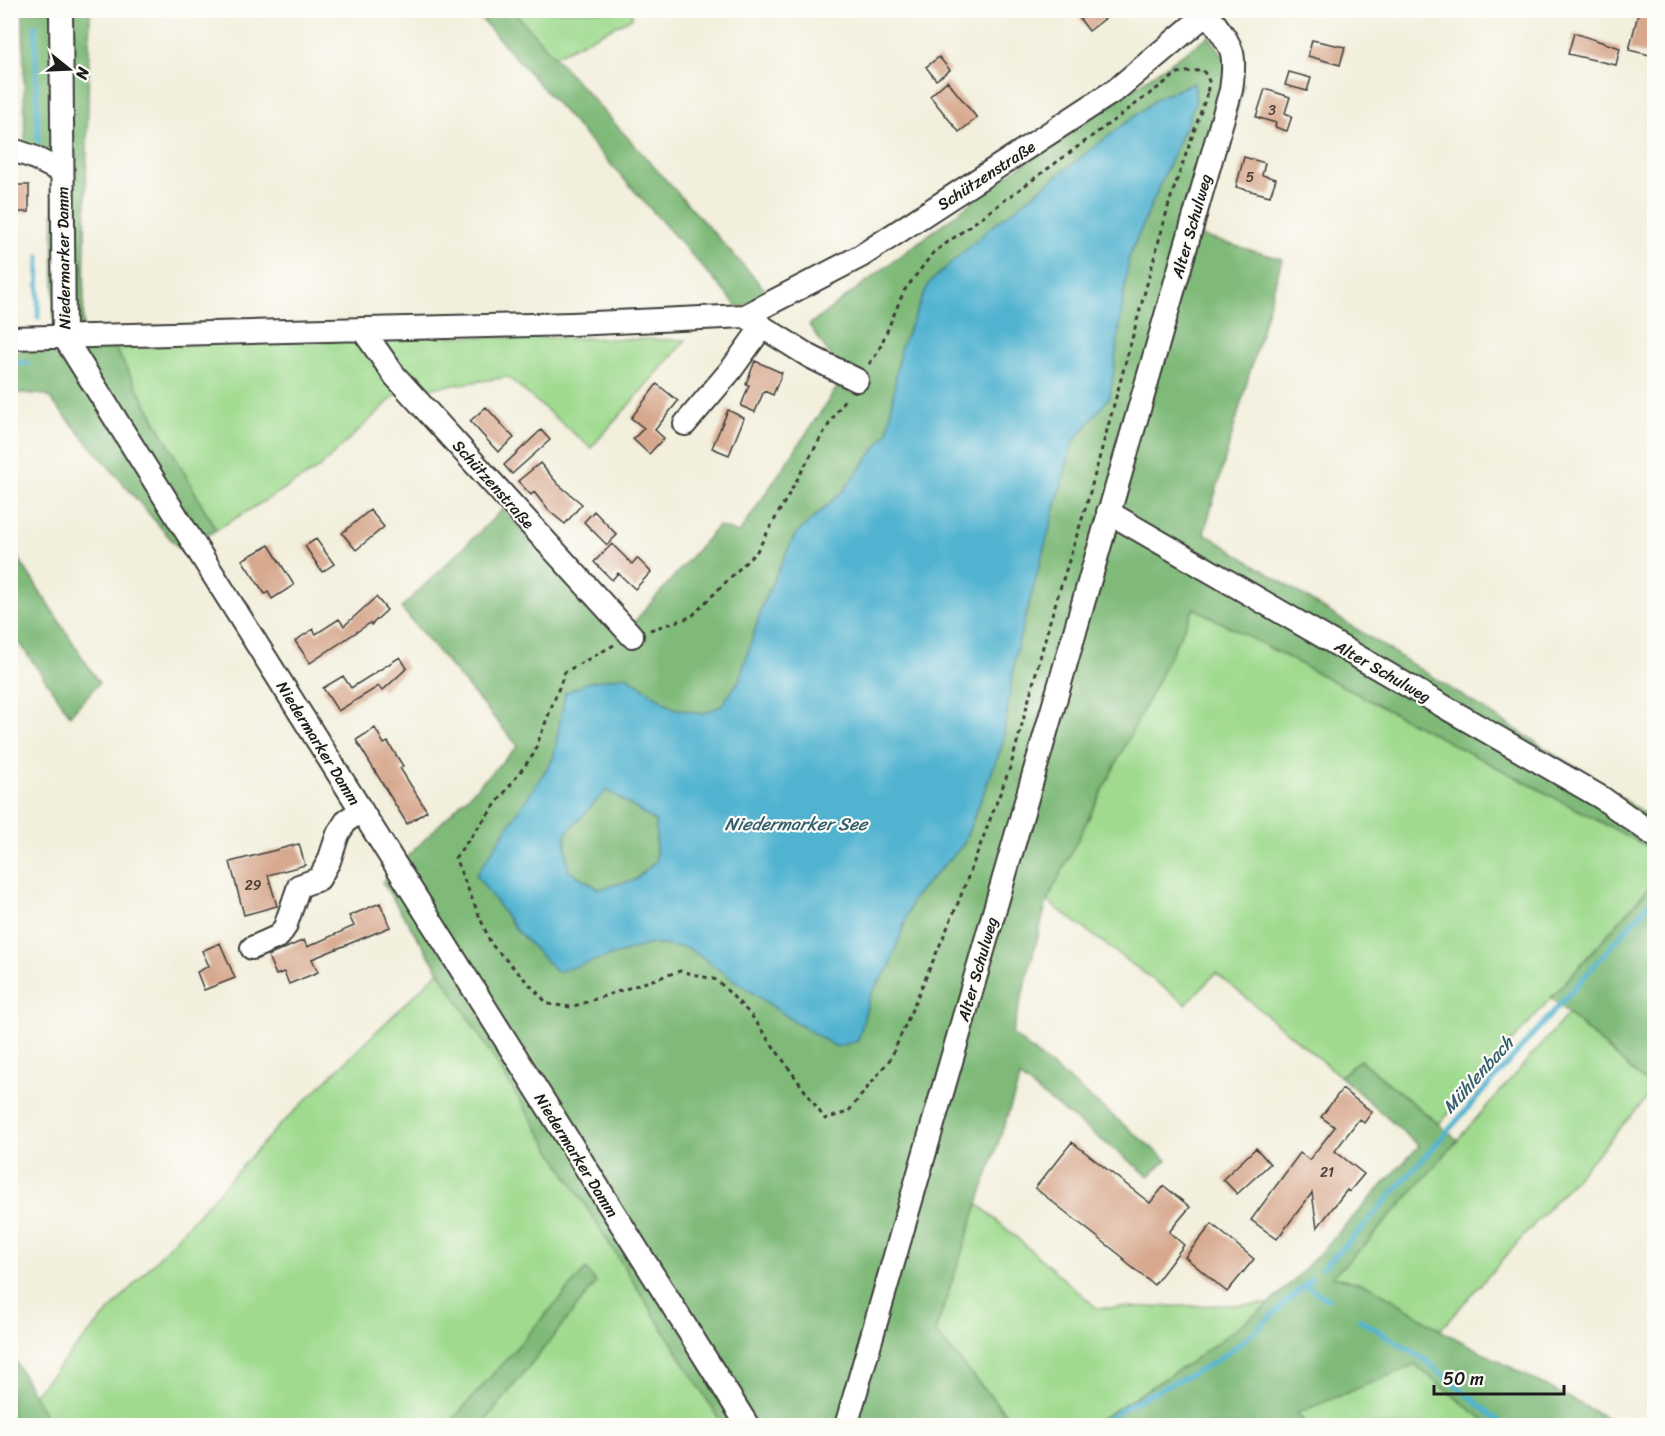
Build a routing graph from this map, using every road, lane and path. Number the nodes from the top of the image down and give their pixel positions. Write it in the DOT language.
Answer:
graph roads {
  1 [pos="61,10"];
  2 [pos="1209,12"];
  3 [pos="1231,90"];
  4 [pos="1208,94"];
  5 [pos="10,149"];
  6 [pos="62,172"];
  7 [pos="754,322"];
  8 [pos="362,329"];
  9 [pos="64,337"];
  10 [pos="10,338"];
  11 [pos="857,380"];
  12 [pos="685,424"];
  13 [pos="1108,512"];
  14 [pos="632,636"];
  15 [pos="362,811"];
  16 [pos="1654,835"];
  17 [pos="252,948"];
  18 [pos="748,1425"];
  19 [pos="846,1425"];
  1 -- 6 [label="street, Niedermarker Damm"];
  2 -- 3 [label="street, Alter Schulweg"];
  2 -- 7 [label="street, Schützenstraße"];
  3 -- 4 [label="path"];
  3 -- 13 [label="street, Alter Schulweg"];
  4 -- 11 [label="path"];
  4 -- 14 [label="path"];
  5 -- 6 [label="street"];
  6 -- 9 [label="street, Niedermarker Damm"];
  7 -- 8 [label="street, Schützenstraße"];
  7 -- 11 [label="street"];
  7 -- 12 [label="street"];
  8 -- 9 [label="street, Schützenstraße"];
  8 -- 14 [label="street, Schützenstraße"];
  9 -- 10 [label="street, Schützenstraße"];
  9 -- 15 [label="street, Niedermarker Damm"];
  11 -- 14 [label="path"];
  13 -- 16 [label="street, Alter Schulweg"];
  13 -- 19 [label="street, Alter Schulweg"];
  15 -- 17 [label="street"];
  15 -- 18 [label="street, Niedermarker Damm"];
}
